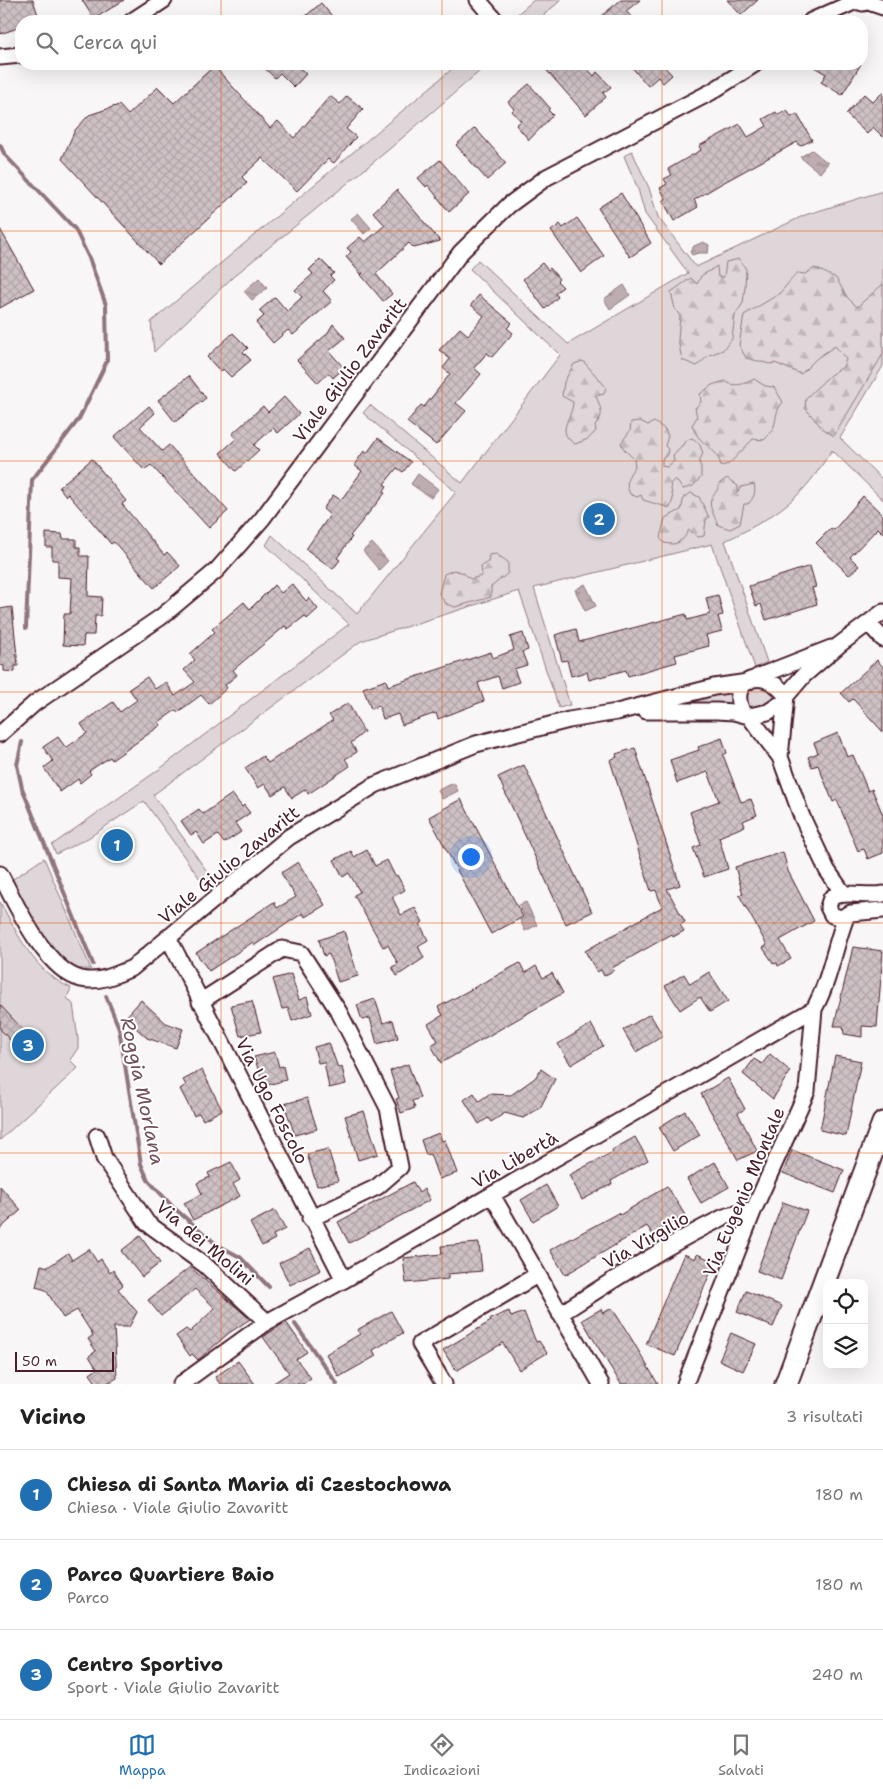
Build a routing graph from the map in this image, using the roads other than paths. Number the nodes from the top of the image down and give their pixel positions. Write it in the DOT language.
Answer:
graph roads {
  1 [pos="164,0"];
  2 [pos="478,0"];
  3 [pos="830,0"];
  4 [pos="861,1"];
  5 [pos="883,7"];
  6 [pos="141,15"];
  7 [pos="491,15"];
  8 [pos="815,15"];
  9 [pos="825,15"];
  10 [pos="746,70"];
  11 [pos="883,612"];
  12 [pos="869,624"];
  13 [pos="883,640"];
  14 [pos="839,645"];
  15 [pos="752,680"];
  16 [pos="786,699"];
  17 [pos="617,712"];
  18 [pos="746,715"];
  19 [pos="0,734"];
  20 [pos="780,757"];
  21 [pos="0,874"];
  22 [pos="883,894"];
  23 [pos="842,895"];
  24 [pos="883,910"];
  25 [pos="843,915"];
  26 [pos="168,937"];
  27 [pos="200,1002"];
  28 [pos="814,1010"];
  29 [pos="883,1123"];
  30 [pos="97,1136"];
  31 [pos="492,1195"];
  32 [pos="754,1209"];
  33 [pos="310,1219"];
  34 [pos="537,1275"];
  35 [pos="344,1280"];
  36 [pos="560,1314"];
  37 [pos="267,1322"];
  38 [pos="200,1379"];
  39 [pos="786,1383"];
  40 [pos="181,1384"];
  41 [pos="444,1384"];
  42 [pos="601,1384"];
  43 [pos="685,1384"];
  1 -- 6 [label="street"];
  2 -- 7 [label="street"];
  3 -- 8 [label="street"];
  4 -- 5 [label="street"];
  4 -- 9 [label="street"];
  10 -- 19 [label="street, Viale Giulio Zavaritt"];
  11 -- 12 [label="street, Viale Giulio Zavaritt"];
  12 -- 13 [label="street"];
  12 -- 14 [label="street, Viale Giulio Zavaritt"];
  14 -- 15 [label="street, Viale Giulio Zavaritt"];
  14 -- 16 [label="street, Viale Giulio Zavaritt"];
  15 -- 16 [label="street"];
  15 -- 17 [label="street, Viale Giulio Zavaritt"];
  15 -- 18 [label="street"];
  16 -- 18 [label="street"];
  16 -- 20 [label="street"];
  17 -- 18 [label="street, Viale Giulio Zavaritt"];
  17 -- 26 [label="street, Viale Giulio Zavaritt"];
  18 -- 20 [label="street"];
  20 -- 23 [label="street"];
  21 -- 26 [label="street, Viale Giulio Zavaritt"];
  22 -- 23 [label="street"];
  23 -- 25 [label="street"];
  23 -- 25 [label="street"];
  24 -- 25 [label="street"];
  25 -- 28 [label="street"];
  26 -- 27 [label="street, Via Ugo Foscolo"];
  27 -- 33 [label="street, Via Ugo Foscolo"];
  27 -- 33 [label="street"];
  28 -- 31 [label="street, Via Libertà"];
  28 -- 32 [label="street, Via Eugenio Montale"];
  29 -- 39 [label="street"];
  30 -- 37 [label="street, Via dei Molini"];
  31 -- 34 [label="street"];
  31 -- 35 [label="street, Via Libertà"];
  32 -- 36 [label="street, Via Virgilio"];
  32 -- 43 [label="street, Via Eugenio Montale"];
  33 -- 35 [label="street, Via Ugo Foscolo"];
  34 -- 36 [label="street"];
  34 -- 41 [label="street"];
  35 -- 37 [label="street, Via Libertà"];
  36 -- 42 [label="street"];
  37 -- 38 [label="street, Via Libertà"];
  38 -- 40 [label="street, Via Libertà"];
}
